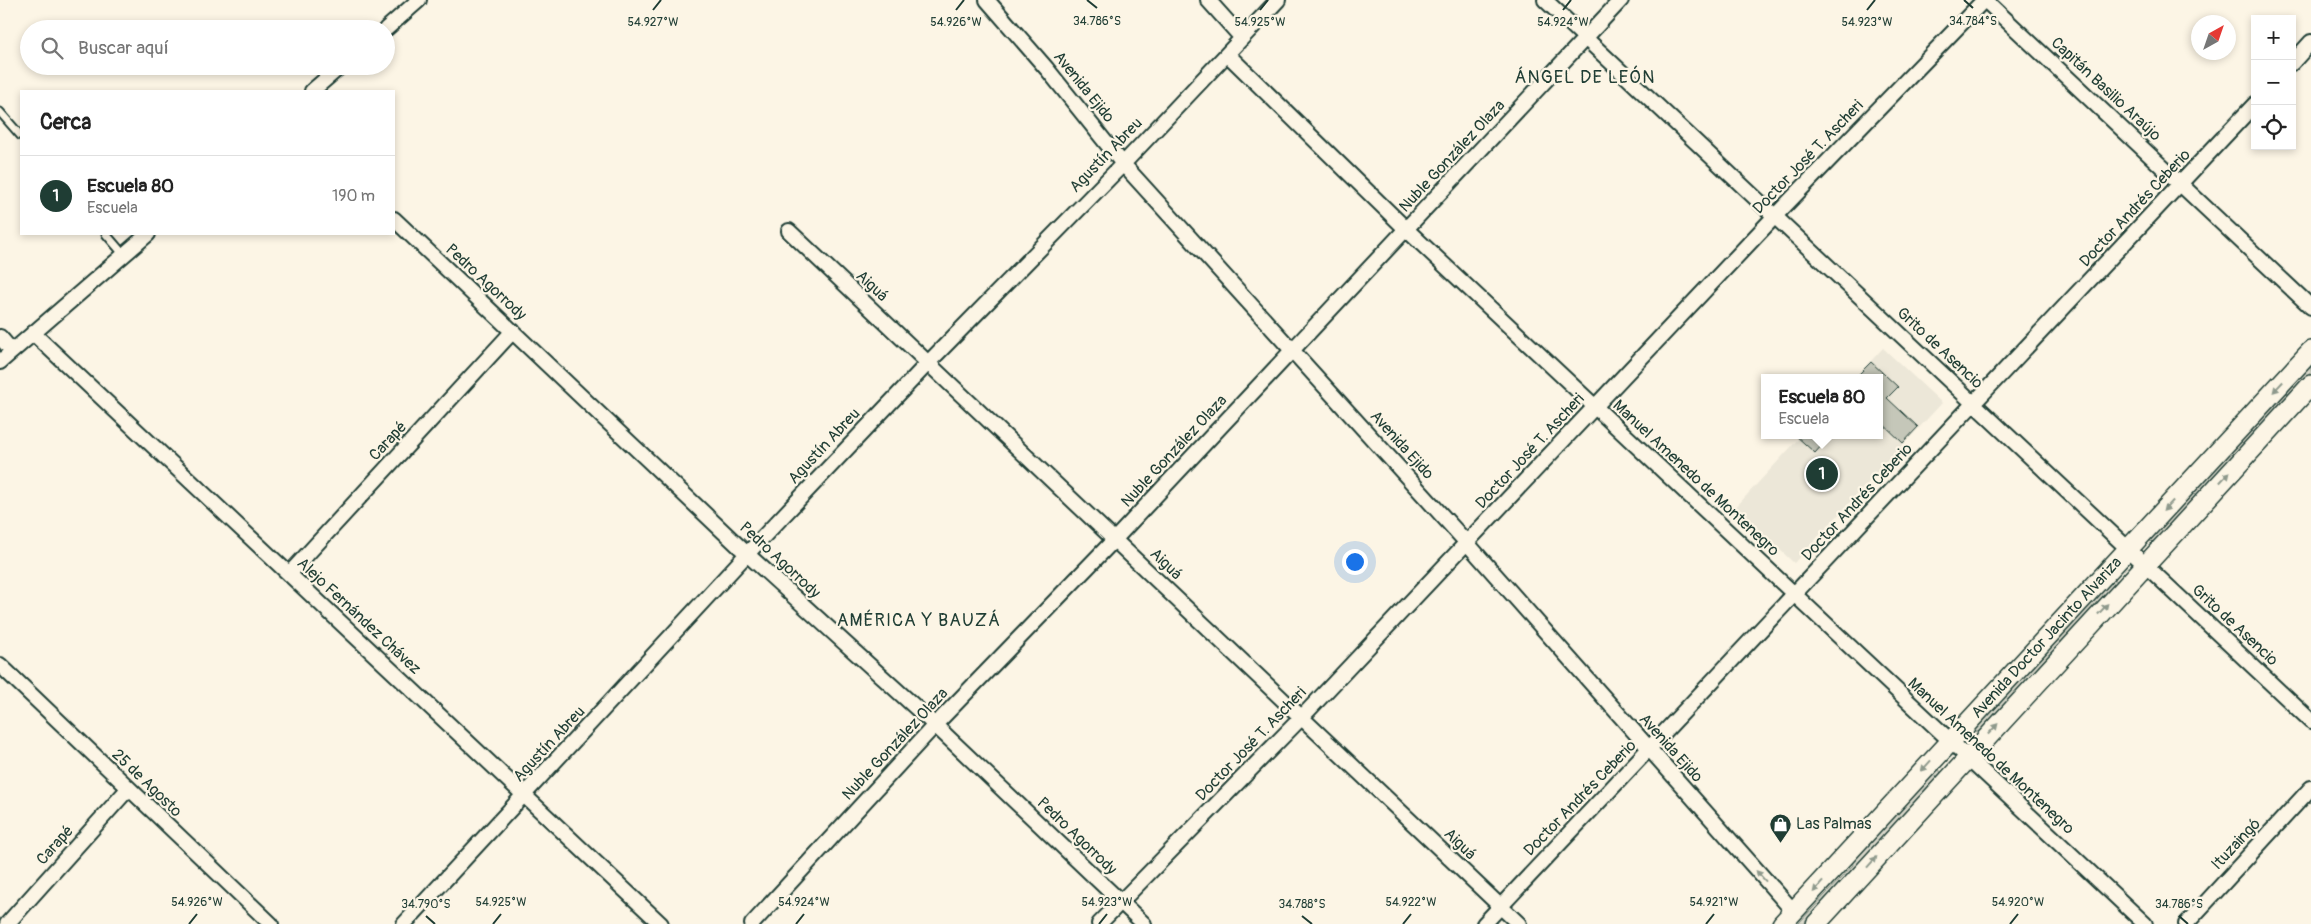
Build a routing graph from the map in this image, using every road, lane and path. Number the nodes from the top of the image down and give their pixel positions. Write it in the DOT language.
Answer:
graph roads {
  1 [pos="419,0"];
  2 [pos="987,0"];
  3 [pos="1208,0"];
  4 [pos="1278,0"];
  5 [pos="1545,0"];
  6 [pos="1621,0"];
  7 [pos="1985,0"];
  8 [pos="395,21"];
  9 [pos="1242,38"];
  10 [pos="1585,38"];
  11 [pos="2311,42"];
  12 [pos="1227,54"];
  13 [pos="2295,60"];
  14 [pos="331,75"];
  15 [pos="313,90"];
  16 [pos="2254,105"];
  17 [pos="0,112"];
  18 [pos="20,135"];
  19 [pos="1123,164"];
  20 [pos="2181,184"];
  21 [pos="1774,217"];
  22 [pos="395,221"];
  23 [pos="1407,230"];
  24 [pos="789,231"];
  25 [pos="107,235"];
  26 [pos="147,235"];
  27 [pos="124,255"];
  28 [pos="2311,307"];
  29 [pos="513,332"];
  30 [pos="33,333"];
  31 [pos="0,337"];
  32 [pos="1293,349"];
  33 [pos="12,351"];
  34 [pos="2311,351"];
  35 [pos="0,362"];
  36 [pos="928,363"];
  37 [pos="2311,385"];
  38 [pos="1974,403"];
  39 [pos="1595,408"];
  40 [pos="1115,540"];
  41 [pos="1467,543"];
  42 [pos="2128,550"];
  43 [pos="747,554"];
  44 [pos="2144,564"];
  45 [pos="289,574"];
  46 [pos="1794,593"];
  47 [pos="0,665"];
  48 [pos="1302,717"];
  49 [pos="2311,721"];
  50 [pos="935,726"];
  51 [pos="1949,742"];
  52 [pos="1649,750"];
  53 [pos="1966,758"];
  54 [pos="2311,788"];
  55 [pos="128,789"];
  56 [pos="525,796"];
  57 [pos="1120,901"];
  58 [pos="1500,907"];
  59 [pos="1788,918"];
  60 [pos="7,924"];
  61 [pos="271,924"];
  62 [pos="404,924"];
  63 [pos="661,924"];
  64 [pos="752,924"];
  65 [pos="1099,924"];
  66 [pos="1144,924"];
  67 [pos="1484,924"];
  68 [pos="1519,924"];
  69 [pos="1816,924"];
  70 [pos="2145,924"];
  71 [pos="2186,924"];
  1 -- 8 [label="street"];
  2 -- 19 [label="street, Avenida Ejido"];
  3 -- 9 [label="street"];
  4 -- 9 [label="street, Agustín Abreu"];
  5 -- 10 [label="street, Grito de Asencio"];
  6 -- 10 [label="street, Nuble González Olaza"];
  7 -- 20 [label="street, Capitán Basilio Araújo"];
  7 -- 21 [label="street, Doctor José T. Ascheri"];
  9 -- 12 [label="street, Agustín Abreu"];
  10 -- 21 [label="street, Grito de Asencio"];
  10 -- 23 [label="street, Nuble González Olaza"];
  11 -- 13 [label="street"];
  12 -- 19 [label="street, Agustín Abreu"];
  12 -- 23 [label="street, Manuel Amenedo de Montenegro"];
  14 -- 15 [label="street"];
  16 -- 20 [label="street, Doctor Andrés Ceberio"];
  17 -- 18 [label="lane"];
  19 -- 32 [label="street, Avenida Ejido"];
  19 -- 36 [label="street, Agustín Abreu"];
  20 -- 28 [label="street, Capitán Basilio Araújo"];
  20 -- 38 [label="street, Doctor Andrés Ceberio"];
  21 -- 38 [label="street, Grito de Asencio"];
  21 -- 39 [label="street, Doctor José T. Ascheri"];
  22 -- 29 [label="street, Pedro Agorrody"];
  23 -- 32 [label="street, Nuble González Olaza"];
  23 -- 39 [label="street, Manuel Amenedo de Montenegro"];
  24 -- 36 [label="street, Aiguá"];
  25 -- 27 [label="lane"];
  26 -- 27 [label="street"];
  27 -- 30 [label="street"];
  29 -- 43 [label="street, Pedro Agorrody"];
  29 -- 45 [label="street, Carapé"];
  30 -- 33 [label="street"];
  30 -- 45 [label="street, Alejo Fernández Chávez"];
  31 -- 33 [label="street"];
  32 -- 40 [label="street, Nuble González Olaza"];
  32 -- 41 [label="street, Avenida Ejido"];
  33 -- 35 [label="street"];
  34 -- 42 [label="main road, Avenida Doctor Jacinto Alvariza, one-way"];
  36 -- 40 [label="street, Aiguá"];
  36 -- 43 [label="street, Agustín Abreu"];
  44 -- 37 [label="main road, Avenida Doctor Jacinto Alvariza, one-way"];
  38 -- 42 [label="street, Grito de Asencio"];
  38 -- 46 [label="street, Doctor Andrés Ceberio"];
  39 -- 41 [label="street, Doctor José T. Ascheri"];
  39 -- 46 [label="street, Manuel Amenedo de Montenegro"];
  40 -- 48 [label="street, Aiguá"];
  40 -- 50 [label="street, Nuble González Olaza"];
  41 -- 48 [label="street, Doctor José T. Ascheri"];
  41 -- 52 [label="street, Avenida Ejido"];
  42 -- 44 [label="street, Grito de Asencio"];
  42 -- 51 [label="main road, Avenida Doctor Jacinto Alvariza"];
  43 -- 50 [label="street, Pedro Agorrody"];
  43 -- 56 [label="street, Agustín Abreu"];
  44 -- 49 [label="street, Grito de Asencio"];
  53 -- 44 [label="main road, Avenida Doctor Jacinto Alvariza, one-way"];
  45 -- 56 [label="street, Alejo Fernández Chávez"];
  46 -- 51 [label="street, Manuel Amenedo de Montenegro"];
  46 -- 52 [label="street, Doctor Andrés Ceberio"];
  47 -- 55 [label="street, 25 de Agosto"];
  48 -- 57 [label="street, Doctor José T. Ascheri"];
  48 -- 58 [label="street, Aiguá"];
  50 -- 57 [label="street, Pedro Agorrody"];
  50 -- 64 [label="street, Nuble González Olaza"];
  51 -- 53 [label="street, Manuel Amenedo de Montenegro"];
  51 -- 59 [label="main road, Avenida Doctor Jacinto Alvariza, one-way"];
  52 -- 58 [label="street, Doctor Andrés Ceberio"];
  59 -- 52 [label="street, Avenida Ejido, one-way"];
  69 -- 53 [label="main road, Avenida Doctor Jacinto Alvariza, one-way"];
  53 -- 70 [label="street, Manuel Amenedo de Montenegro"];
  54 -- 71 [label="street, Ituzaingó"];
  55 -- 60 [label="street, Carapé"];
  55 -- 61 [label="street, 25 de Agosto"];
  56 -- 62 [label="street, Agustín Abreu"];
  56 -- 63 [label="street, Alejo Fernández Chávez"];
  57 -- 65 [label="street, Doctor José T. Ascheri"];
  57 -- 66 [label="street, Pedro Agorrody"];
  58 -- 67 [label="street, Doctor Andrés Ceberio"];
  58 -- 68 [label="street, Aiguá"];
}
